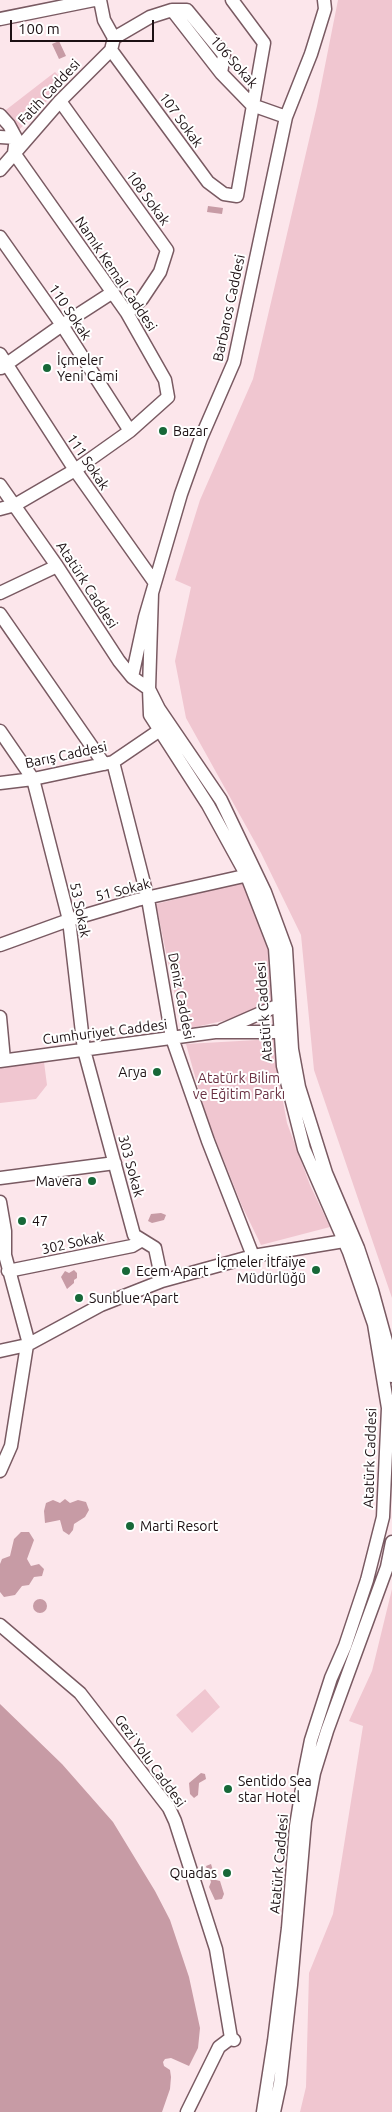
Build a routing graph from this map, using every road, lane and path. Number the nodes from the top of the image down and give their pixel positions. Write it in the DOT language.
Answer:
graph roads {
  1 [pos="94,0"];
  2 [pos="100,0"];
  3 [pos="232,0"];
  4 [pos="324,0"];
  5 [pos="0,19"];
  6 [pos="112,44"];
  7 [pos="221,73"];
  8 [pos="60,101"];
  9 [pos="254,105"];
  10 [pos="0,115"];
  11 [pos="286,116"];
  12 [pos="0,136"];
  13 [pos="16,138"];
  14 [pos="14,153"];
  15 [pos="0,170"];
  16 [pos="0,237"];
  17 [pos="113,292"];
  18 [pos="127,313"];
  19 [pos="62,325"];
  20 [pos="2,362"];
  21 [pos="130,431"];
  22 [pos="75,470"];
  23 [pos="3,488"];
  24 [pos="15,505"];
  25 [pos="0,509"];
  26 [pos="57,566"];
  27 [pos="154,588"];
  28 [pos="0,592"];
  29 [pos="0,614"];
  30 [pos="132,677"];
  31 [pos="148,689"];
  32 [pos="160,730"];
  33 [pos="0,731"];
  34 [pos="109,763"];
  35 [pos="33,779"];
  36 [pos="0,783"];
  37 [pos="251,874"];
  38 [pos="148,899"];
  39 [pos="69,920"];
  40 [pos="0,945"];
  41 [pos="284,1009"];
  42 [pos="0,1017"];
  43 [pos="286,1030"];
  44 [pos="215,1032"];
  45 [pos="172,1038"];
  46 [pos="84,1050"];
  47 [pos="2,1060"];
  48 [pos="115,1163"];
  49 [pos="0,1178"];
  50 [pos="0,1202"];
  51 [pos="142,1240"];
  52 [pos="344,1241"];
  53 [pos="2,1246"];
  54 [pos="252,1256"];
  55 [pos="8,1271"];
  56 [pos="162,1280"];
  57 [pos="28,1345"];
  58 [pos="0,1351"];
  59 [pos="392,1376"];
  60 [pos="0,1471"];
  61 [pos="392,1542"];
  62 [pos="0,1625"];
  63 [pos="187,2112"];
  64 [pos="265,2112"];
  1 -- 5 [label="street"];
  2 -- 6 [label="street, 107 Sokak"];
  3 -- 9 [label="street"];
  4 -- 11 [label="street, Barbaros Caddesi"];
  6 -- 7 [label="street, Fatih Caddesi"];
  6 -- 8 [label="street, Fatih Caddesi"];
  6 -- 9 [label="street, 107 Sokak"];
  7 -- 9 [label="street, 106 Sokak"];
  8 -- 14 [label="street, Fatih Caddesi"];
  8 -- 18 [label="street, 108 Sokak"];
  9 -- 11 [label="street, 106 Sokak"];
  10 -- 13 [label="street"];
  11 -- 27 [label="street, Barbaros Caddesi"];
  12 -- 13 [label="street"];
  13 -- 14 [label="street"];
  14 -- 15 [label="street, Fatih Caddesi"];
  14 -- 17 [label="street, Namık Kemal Caddesi"];
  16 -- 19 [label="street, 110 Sokak"];
  17 -- 18 [label="street, Namık Kemal Caddesi"];
  17 -- 19 [label="street"];
  18 -- 21 [label="street, Namık Kemal Caddesi"];
  19 -- 20 [label="street"];
  19 -- 21 [label="street, 110 Sokak"];
  20 -- 22 [label="street, 111 Sokak"];
  21 -- 22 [label="street, Namık Kemal Caddesi"];
  22 -- 24 [label="street, Namık Kemal Caddesi"];
  22 -- 27 [label="street, 111 Sokak"];
  23 -- 24 [label="street, Atatürk Caddesi"];
  24 -- 25 [label="street, Namık Kemal Caddesi"];
  24 -- 26 [label="street, Atatürk Caddesi"];
  26 -- 28 [label="street"];
  26 -- 30 [label="street, Atatürk Caddesi"];
  27 -- 30 [label="street, Barbaros Caddesi"];
  27 -- 31 [label="street, Atatürk Caddesi"];
  29 -- 34 [label="street, Deniz Caddesi"];
  30 -- 31 [label="street, Atatürk Caddesi"];
  31 -- 32 [label="street, Atatürk Caddesi"];
  31 -- 37 [label="street, Atatürk Caddesi"];
  32 -- 34 [label="street, Barış Caddesi"];
  32 -- 37 [label="street, Atatürk Caddesi"];
  33 -- 35 [label="street"];
  34 -- 35 [label="street, Barış Caddesi"];
  34 -- 38 [label="street, Deniz Caddesi"];
  35 -- 36 [label="street, Barış Caddesi"];
  35 -- 39 [label="street, 53 Sokak"];
  37 -- 38 [label="street, 51 Sokak"];
  37 -- 41 [label="street, Atatürk Caddesi"];
  38 -- 39 [label="street, 51 Sokak"];
  38 -- 45 [label="street, Deniz Caddesi"];
  39 -- 40 [label="street, 51 Sokak"];
  39 -- 46 [label="street, 53 Sokak"];
  41 -- 43 [label="street, Atatürk Caddesi"];
  41 -- 44 [label="street, Cumhuriyet Caddesi"];
  42 -- 47 [label="street"];
  43 -- 44 [label="street, Cumhuriyet Caddesi"];
  43 -- 52 [label="street, Atatürk Caddesi"];
  43 -- 59 [label="street, Atatürk Caddesi"];
  44 -- 45 [label="street, Cumhuriyet Caddesi"];
  45 -- 46 [label="street, Cumhuriyet Caddesi"];
  45 -- 54 [label="street, Deniz Caddesi"];
  46 -- 47 [label="street, Cumhuriyet Caddesi"];
  46 -- 48 [label="street, 303 Sokak"];
  48 -- 49 [label="street"];
  48 -- 51 [label="street, 303 Sokak"];
  50 -- 53 [label="street"];
  51 -- 55 [label="street, 302 Sokak"];
  51 -- 56 [label="street, 303 Sokak"];
  52 -- 54 [label="street"];
  52 -- 64 [label="street, Atatürk Caddesi"];
  53 -- 55 [label="street"];
  54 -- 56 [label="street"];
  55 -- 57 [label="street"];
  56 -- 57 [label="street"];
  57 -- 58 [label="street"];
  57 -- 60 [label="street"];
  61 -- 64 [label="street, Atatürk Caddesi"];
  62 -- 63 [label="street, Gezi Yolu Caddesi"];
}
